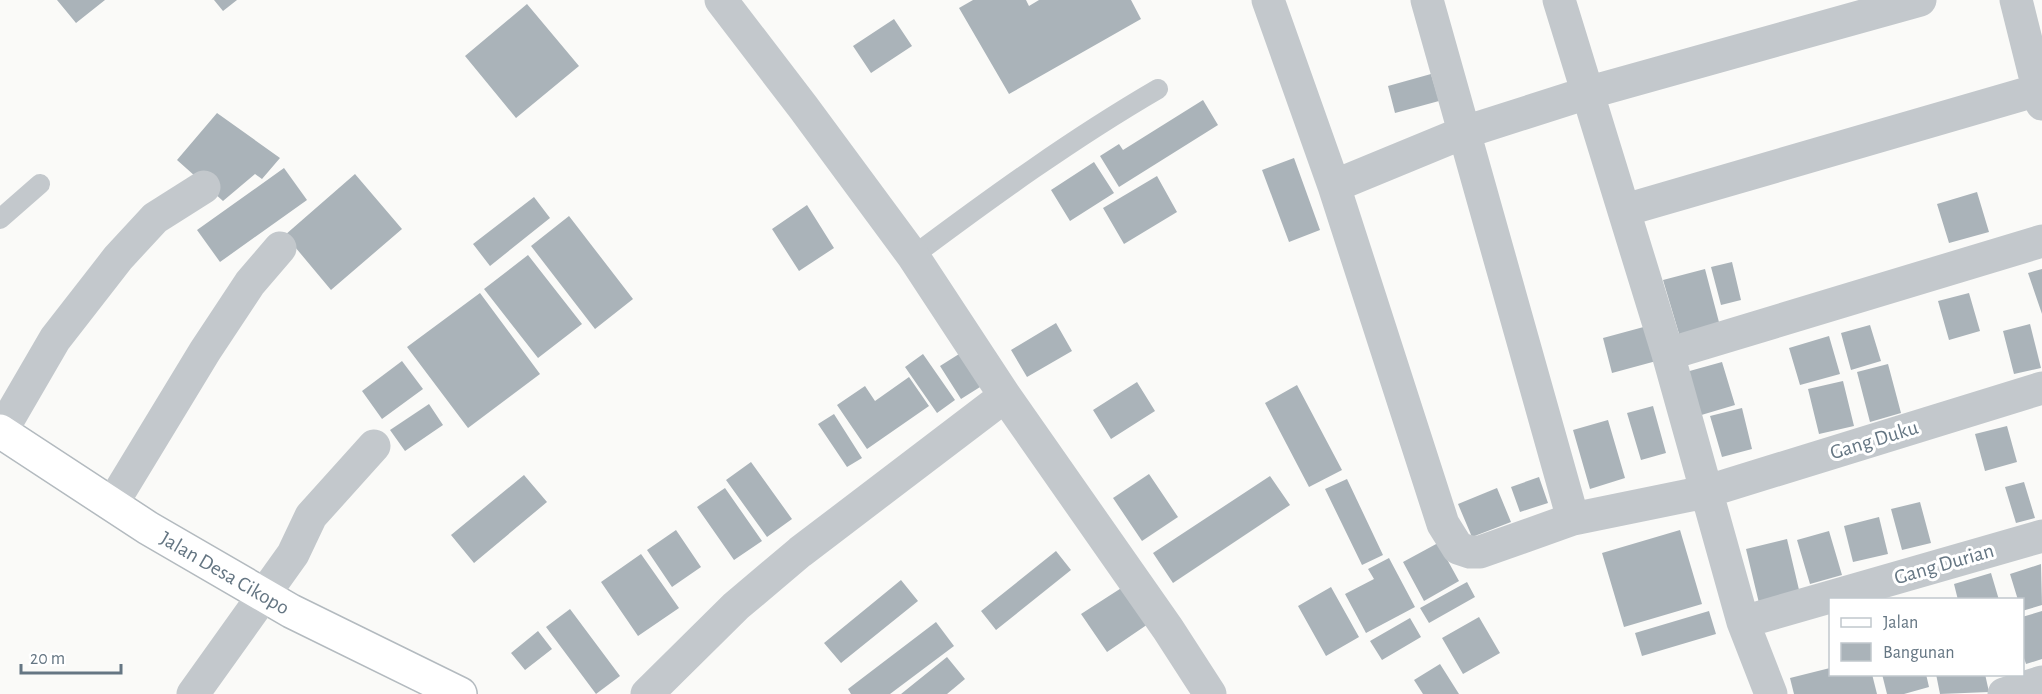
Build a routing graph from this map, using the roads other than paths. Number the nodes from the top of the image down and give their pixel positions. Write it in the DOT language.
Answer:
graph roads {
  1 [pos="721,0"];
  2 [pos="1268,0"];
  3 [pos="1426,0"];
  4 [pos="1559,0"];
  5 [pos="1920,0"];
  6 [pos="2016,0"];
  7 [pos="1158,89"];
  8 [pos="1587,93"];
  9 [pos="2040,97"];
  10 [pos="1465,132"];
  11 [pos="40,184"];
  12 [pos="1334,186"];
  13 [pos="204,187"];
  14 [pos="1625,210"];
  15 [pos="0,219"];
  16 [pos="2042,241"];
  17 [pos="280,248"];
  18 [pos="912,256"];
  19 [pos="1668,354"];
  20 [pos="2042,388"];
  21 [pos="1005,396"];
  22 [pos="1,432"];
  23 [pos="374,446"];
  24 [pos="1705,492"];
  25 [pos="112,504"];
  26 [pos="1573,519"];
  27 [pos="2042,536"];
  28 [pos="265,596"];
  29 [pos="1743,622"];
  30 [pos="2042,682"];
  31 [pos="194,694"];
  32 [pos="460,694"];
  33 [pos="647,694"];
  34 [pos="1210,694"];
  35 [pos="1771,694"];
  36 [pos="2004,694"];
  1 -- 18 [label="street"];
  2 -- 12 [label="street, Gang Duku"];
  3 -- 10 [label="street"];
  4 -- 8 [label="street"];
  5 -- 8 [label="street"];
  6 -- 9 [label="street"];
  7 -- 18 [label="lane"];
  8 -- 10 [label="street"];
  8 -- 14 [label="street"];
  9 -- 14 [label="street"];
  10 -- 12 [label="street"];
  10 -- 26 [label="street"];
  11 -- 15 [label="lane"];
  12 -- 26 [label="street, Gang Duku"];
  13 -- 22 [label="street"];
  14 -- 19 [label="street"];
  16 -- 19 [label="street"];
  17 -- 25 [label="street"];
  18 -- 21 [label="street"];
  19 -- 24 [label="street"];
  20 -- 24 [label="street, Gang Duku"];
  21 -- 33 [label="street"];
  21 -- 34 [label="street"];
  22 -- 25 [label="main road, Jalan Desa Cikopo"];
  23 -- 28 [label="street"];
  24 -- 26 [label="street, Gang Duku"];
  24 -- 29 [label="street"];
  25 -- 28 [label="main road, Jalan Desa Cikopo"];
  27 -- 29 [label="street, Gang Durian"];
  28 -- 31 [label="street"];
  28 -- 32 [label="main road, Jalan Desa Cikopo"];
  29 -- 35 [label="street"];
  30 -- 36 [label="street"];
}
